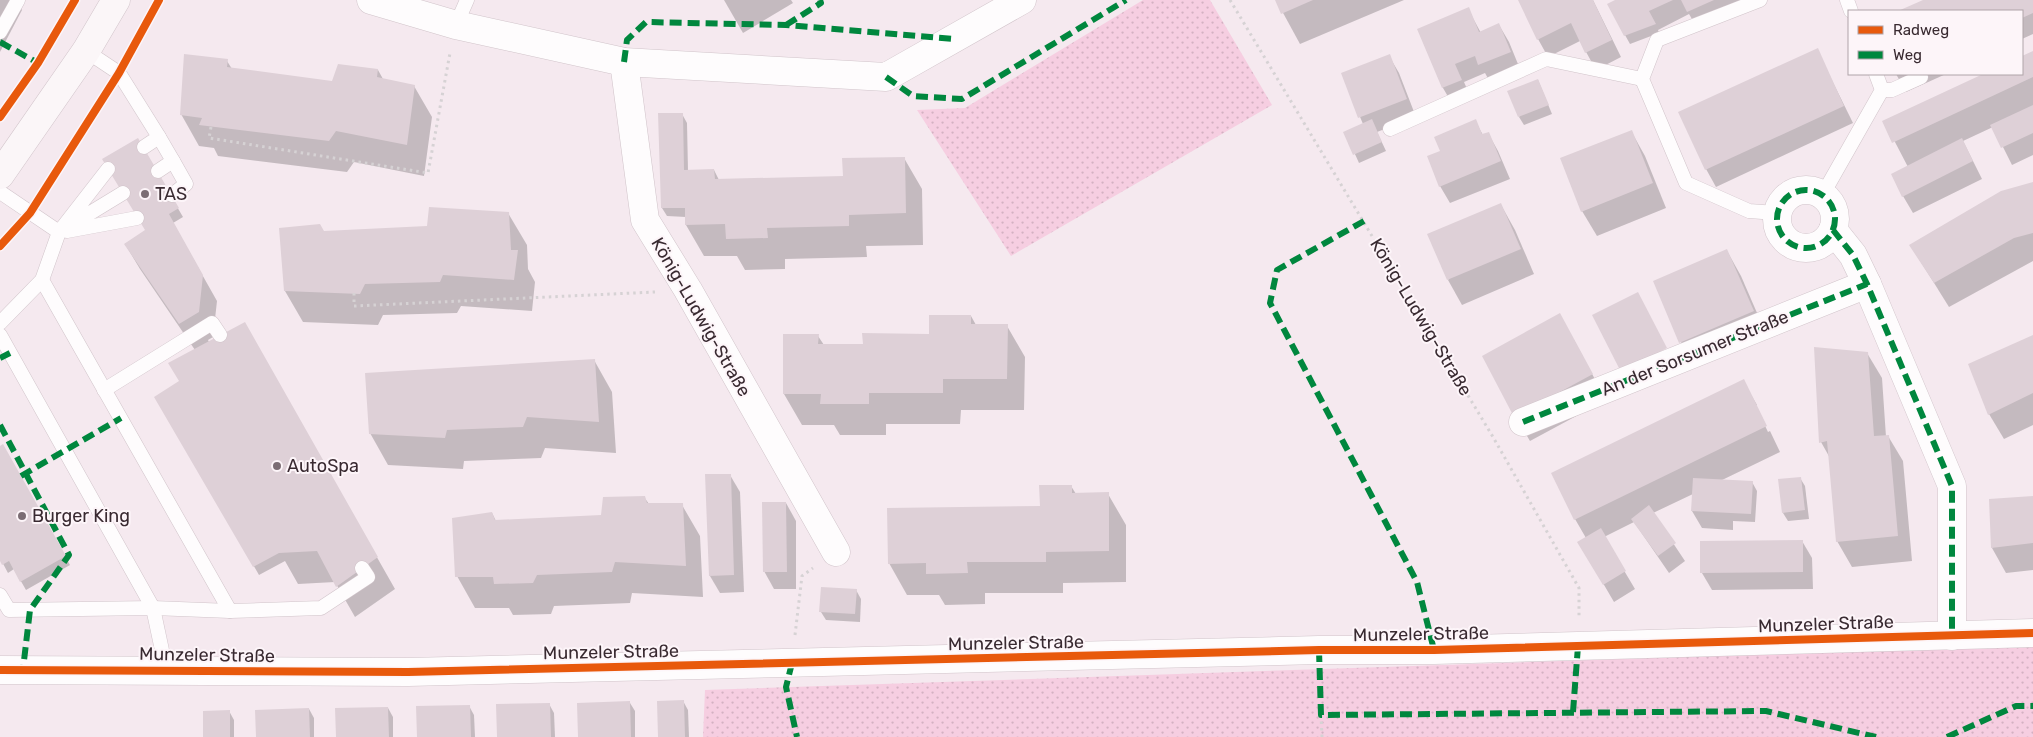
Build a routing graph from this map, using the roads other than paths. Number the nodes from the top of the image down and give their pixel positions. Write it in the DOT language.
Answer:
graph roads {
  1 [pos="18,0"];
  2 [pos="116,0"];
  3 [pos="372,0"];
  4 [pos="467,0"];
  5 [pos="1022,0"];
  6 [pos="1760,0"];
  7 [pos="456,25"];
  8 [pos="0,32"];
  9 [pos="86,51"];
  10 [pos="624,62"];
  11 [pos="1876,75"];
  12 [pos="1922,77"];
  13 [pos="1642,79"];
  14 [pos="1882,90"];
  15 [pos="1390,129"];
  16 [pos="160,137"];
  17 [pos="144,147"];
  18 [pos="173,161"];
  19 [pos="108,169"];
  20 [pos="158,170"];
  21 [pos="0,175"];
  22 [pos="0,192"];
  23 [pos="123,193"];
  24 [pos="1823,194"];
  25 [pos="172,195"];
  26 [pos="1776,213"];
  27 [pos="137,218"];
  28 [pos="1833,230"];
  29 [pos="59,232"];
  30 [pos="42,280"];
  31 [pos="1867,284"];
  32 [pos="0,323"];
  33 [pos="220,335"];
  34 [pos="0,336"];
  35 [pos="104,390"];
  36 [pos="1522,422"];
  37 [pos="836,552"];
  38 [pos="362,568"];
  39 [pos="0,595"];
  40 [pos="154,608"];
  41 [pos="230,610"];
  42 [pos="2033,633"];
  43 [pos="1952,636"];
  44 [pos="166,669"];
  45 [pos="0,670"];
  1 -- 8 [label="lane"];
  2 -- 9 [label="main road"];
  3 -- 7 [label="street"];
  4 -- 7 [label="lane"];
  5 -- 10 [label="street"];
  6 -- 13 [label="lane"];
  7 -- 10 [label="street"];
  9 -- 16 [label="lane"];
  9 -- 21 [label="main road"];
  10 -- 37 [label="street, König-Ludwig-Straße"];
  11 -- 14 [label="lane"];
  12 -- 14 [label="lane"];
  13 -- 15 [label="lane"];
  13 -- 26 [label="lane"];
  14 -- 24 [label="lane"];
  16 -- 17 [label="lane"];
  16 -- 18 [label="lane"];
  18 -- 20 [label="lane"];
  18 -- 25 [label="lane"];
  19 -- 29 [label="lane"];
  22 -- 29 [label="lane"];
  23 -- 29 [label="lane"];
  24 -- 26 [label="street"];
  24 -- 28 [label="street"];
  26 -- 28 [label="street"];
  27 -- 29 [label="lane"];
  28 -- 31 [label="street"];
  29 -- 30 [label="lane"];
  30 -- 32 [label="lane"];
  30 -- 35 [label="lane"];
  31 -- 36 [label="street, An der Sorsumer Straße"];
  31 -- 43 [label="street"];
  33 -- 35 [label="lane"];
  34 -- 40 [label="lane"];
  35 -- 41 [label="lane"];
  38 -- 41 [label="lane"];
  39 -- 40 [label="lane"];
  40 -- 41 [label="lane"];
  40 -- 44 [label="lane"];
  42 -- 43 [label="street, Munzeler Straße"];
  43 -- 44 [label="street, Munzeler Straße"];
  44 -- 45 [label="street, Munzeler Straße"];
}
